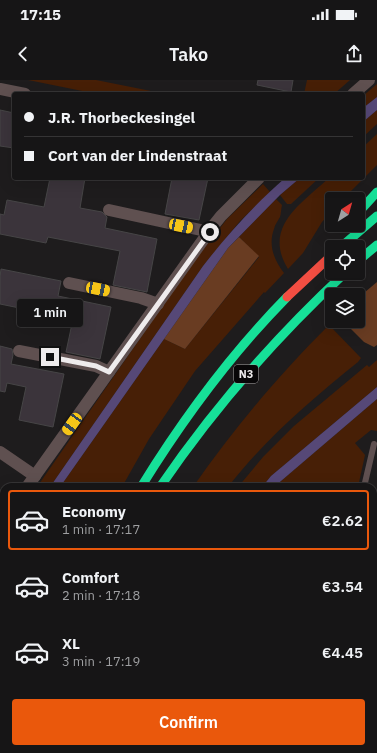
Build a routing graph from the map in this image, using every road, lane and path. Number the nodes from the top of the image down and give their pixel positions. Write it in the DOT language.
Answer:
graph roads {
  1 [pos="2,80"];
  2 [pos="369,80"];
  3 [pos="0,88"];
  4 [pos="17,92"];
  5 [pos="356,92"];
  6 [pos="257,180"];
  7 [pos="377,192"];
  8 [pos="365,205"];
  9 [pos="109,210"];
  10 [pos="377,216"];
  11 [pos="210,232"];
  12 [pos="340,236"];
  13 [pos="337,240"];
  14 [pos="349,240"];
  15 [pos="377,245"];
  16 [pos="377,253"];
  17 [pos="325,256"];
  18 [pos="365,256"];
  19 [pos="365,259"];
  20 [pos="325,261"];
  21 [pos="314,271"];
  22 [pos="338,280"];
  23 [pos="69,283"];
  24 [pos="158,304"];
  25 [pos="19,351"];
  26 [pos="109,372"];
  27 [pos="374,444"];
  28 [pos="0,452"];
  29 [pos="35,476"];
  30 [pos="30,483"];
  31 [pos="144,483"];
  32 [pos="163,483"];
  33 [pos="365,483"];
  1 -- 3 [label="street"];
  2 -- 5 [label="street"];
  3 -- 4 [label="street"];
  6 -- 11 [label="street"];
  7 -- 8 [label="main road"];
  9 -- 11 [label="street"];
  10 -- 14 [label="main road"];
  11 -- 24 [label="street"];
  12 -- 13 [label="main road, N3"];
  15 -- 18 [label="main road"];
  16 -- 19 [label="main road"];
  17 -- 21 [label="main road, N3"];
  20 -- 21 [label="main road, N3"];
  21 -- 31 [label="main road, N3"];
  22 -- 32 [label="main road, N3"];
  23 -- 24 [label="street"];
  24 -- 26 [label="street"];
  25 -- 26 [label="street"];
  26 -- 29 [label="street"];
  27 -- 33 [label="lane"];
  28 -- 29 [label="street"];
  29 -- 30 [label="street"];
}
